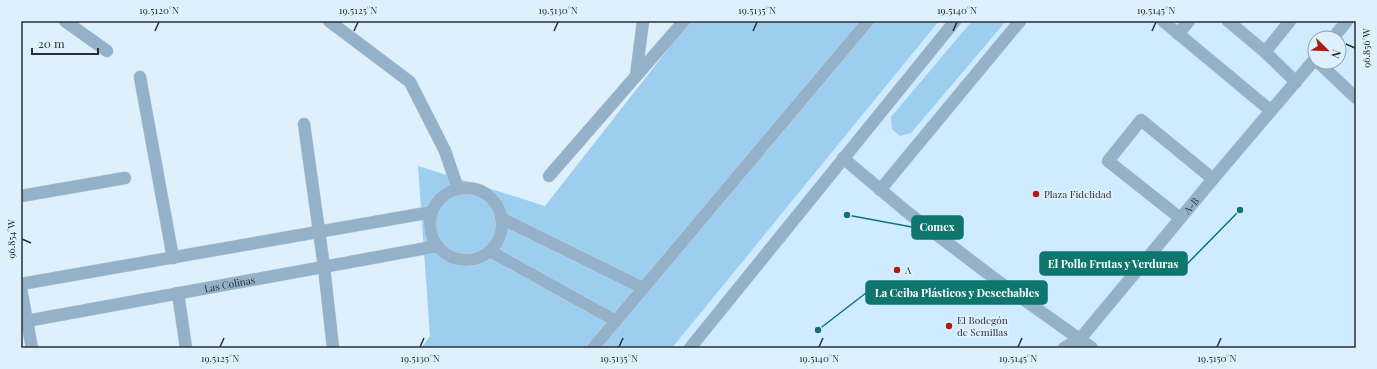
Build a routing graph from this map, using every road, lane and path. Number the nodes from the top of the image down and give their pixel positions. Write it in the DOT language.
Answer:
graph roads {
  1 [pos="65,21"];
  2 [pos="329,21"];
  3 [pos="643,21"];
  4 [pos="684,21"];
  5 [pos="868,21"];
  6 [pos="955,21"];
  7 [pos="1020,21"];
  8 [pos="1163,21"];
  9 [pos="1189,21"];
  10 [pos="1228,21"];
  11 [pos="1290,21"];
  12 [pos="1347,21"];
  13 [pos="1340,30"];
  14 [pos="1178,34"];
  15 [pos="108,51"];
  16 [pos="1265,52"];
  17 [pos="1307,69"];
  18 [pos="1326,70"];
  19 [pos="636,76"];
  20 [pos="140,77"];
  21 [pos="1296,82"];
  22 [pos="1356,98"];
  23 [pos="1271,111"];
  24 [pos="304,124"];
  25 [pos="842,158"];
  26 [pos="549,176"];
  27 [pos="125,178"];
  28 [pos="1213,179"];
  29 [pos="458,189"];
  30 [pos="880,190"];
  31 [pos="21,196"];
  32 [pos="432,212"];
  33 [pos="501,218"];
  34 [pos="1180,218"];
  35 [pos="319,232"];
  36 [pos="438,246"];
  37 [pos="490,251"];
  38 [pos="173,258"];
  39 [pos="324,267"];
  40 [pos="21,284"];
  41 [pos="643,288"];
  42 [pos="21,289"];
  43 [pos="178,293"];
  44 [pos="24,321"];
  45 [pos="616,321"];
  46 [pos="1080,340"];
  47 [pos="32,348"];
  48 [pos="186,348"];
  49 [pos="333,348"];
  50 [pos="593,348"];
  51 [pos="690,348"];
  52 [pos="1064,348"];
  53 [pos="1092,348"];
  1 -- 15 [label="street"];
  2 -- 29 [label="street"];
  3 -- 19 [label="street"];
  4 -- 19 [label="street"];
  5 -- 41 [label="street"];
  6 -- 25 [label="street"];
  7 -- 30 [label="street"];
  8 -- 14 [label="street"];
  9 -- 14 [label="street"];
  10 -- 16 [label="street"];
  11 -- 16 [label="street"];
  12 -- 13 [label="street"];
  14 -- 23 [label="street"];
  16 -- 21 [label="street"];
  17 -- 21 [label="street, A-B"];
  18 -- 22 [label="street"];
  19 -- 26 [label="street"];
  20 -- 38 [label="street"];
  21 -- 23 [label="street, A-B"];
  23 -- 28 [label="street, A-B"];
  24 -- 35 [label="street"];
  25 -- 30 [label="street"];
  25 -- 51 [label="street"];
  27 -- 31 [label="street"];
  28 -- 34 [label="street, A-B"];
  28 -- 34 [label="street"];
  29 -- 32 [label="street"];
  29 -- 33 [label="street"];
  30 -- 46 [label="street"];
  32 -- 35 [label="street"];
  32 -- 36 [label="street"];
  33 -- 37 [label="street"];
  33 -- 41 [label="street"];
  34 -- 46 [label="street, A-B"];
  35 -- 38 [label="street"];
  35 -- 39 [label="street"];
  36 -- 37 [label="street"];
  36 -- 39 [label="street, Las Colinas"];
  37 -- 45 [label="street"];
  38 -- 40 [label="street"];
  39 -- 43 [label="street, Las Colinas"];
  39 -- 49 [label="street"];
  41 -- 45 [label="street"];
  42 -- 44 [label="street"];
  43 -- 44 [label="street, Las Colinas"];
  43 -- 48 [label="street"];
  44 -- 47 [label="street"];
  45 -- 50 [label="street"];
  46 -- 52 [label="street, A-B"];
  46 -- 53 [label="street"];
}
